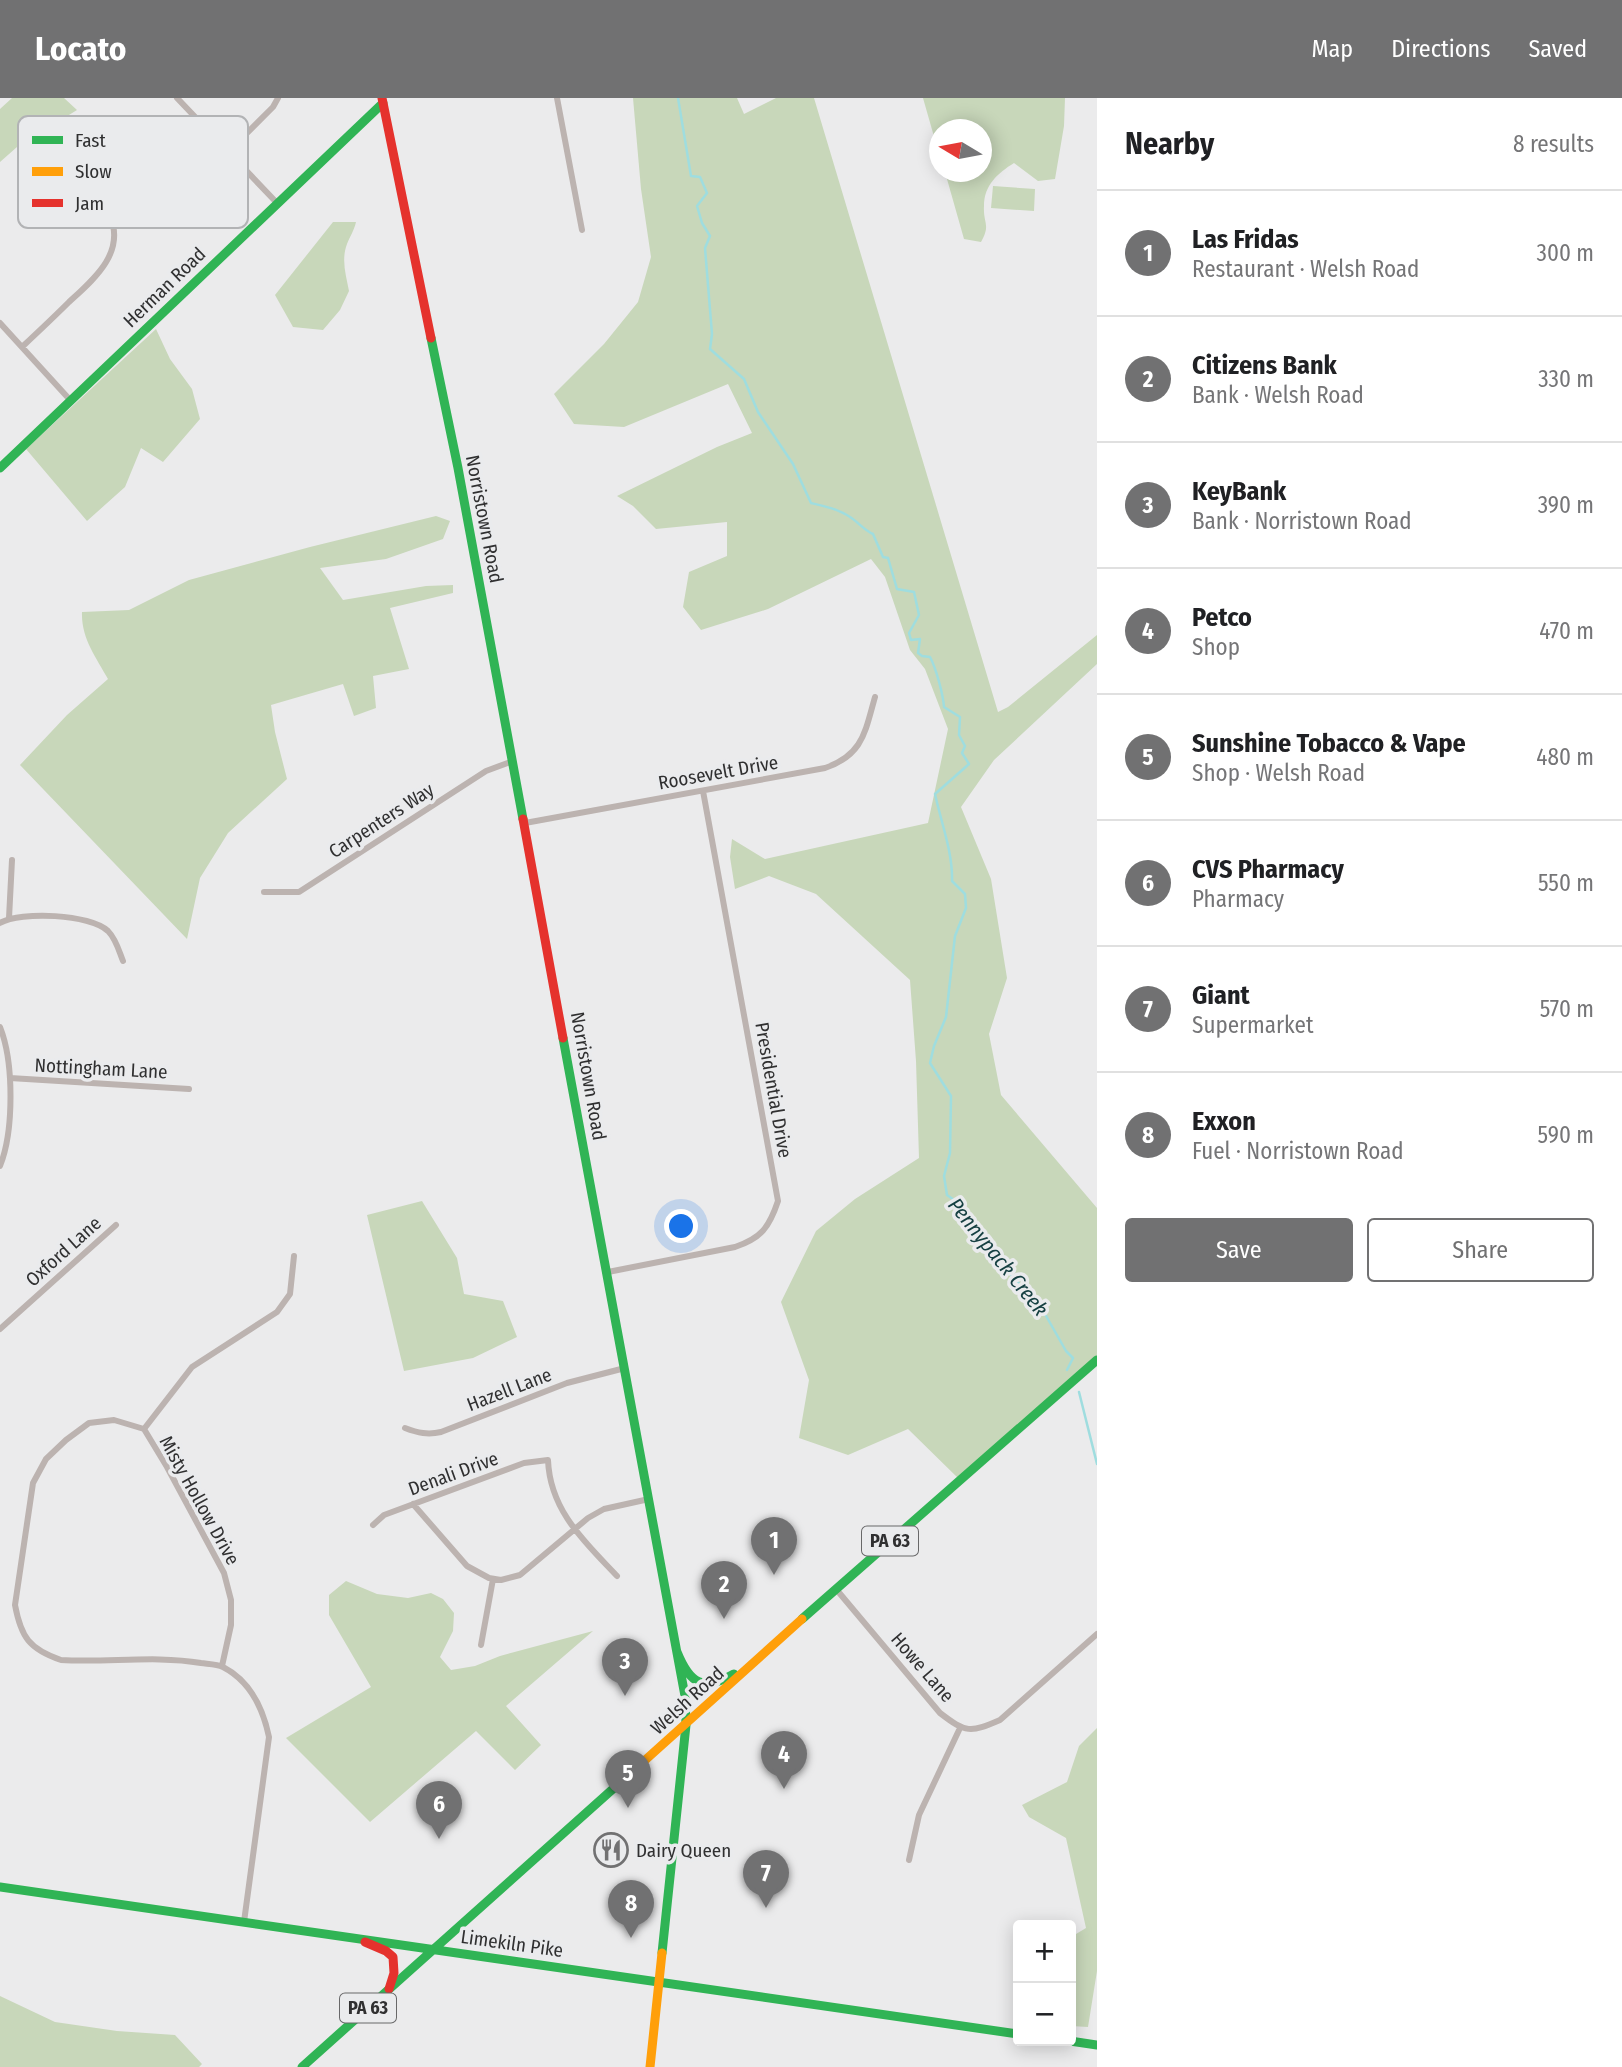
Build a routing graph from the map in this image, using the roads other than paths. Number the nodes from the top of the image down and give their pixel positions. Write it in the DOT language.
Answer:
graph roads {
  1 [pos="177,98"];
  2 [pos="278,98"];
  3 [pos="557,98"];
  4 [pos="382,100"];
  5 [pos="193,116"];
  6 [pos="248,132"];
  7 [pos="248,174"];
  8 [pos="277,203"];
  9 [pos="113,228"];
  10 [pos="582,230"];
  11 [pos="0,323"];
  12 [pos="22,347"];
  13 [pos="71,401"];
  14 [pos="0,468"];
  15 [pos="875,697"];
  16 [pos="513,761"];
  17 [pos="703,791"];
  18 [pos="525,823"];
  19 [pos="12,860"];
  20 [pos="264,892"];
  21 [pos="9,918"];
  22 [pos="0,923"];
  23 [pos="123,961"];
  24 [pos="0,1027"];
  25 [pos="10,1079"];
  26 [pos="189,1089"];
  27 [pos="0,1166"];
  28 [pos="116,1225"];
  29 [pos="294,1256"];
  30 [pos="607,1272"];
  31 [pos="0,1329"];
  32 [pos="1097,1360"];
  33 [pos="625,1368"];
  34 [pos="405,1427"];
  35 [pos="144,1429"];
  36 [pos="649,1499"];
  37 [pos="413,1504"];
  38 [pos="373,1525"];
  39 [pos="573,1530"];
  40 [pos="617,1576"];
  41 [pos="493,1579"];
  42 [pos="836,1589"];
  43 [pos="1097,1634"];
  44 [pos="481,1645"];
  45 [pos="770,1648"];
  46 [pos="677,1652"];
  47 [pos="222,1666"];
  48 [pos="686,1725"];
  49 [pos="960,1728"];
  50 [pos="909,1860"];
  51 [pos="0,1886"];
  52 [pos="244,1922"];
  53 [pos="340,1934"];
  54 [pos="433,1949"];
  55 [pos="660,1983"];
  56 [pos="389,1989"];
  57 [pos="1013,2033"];
  58 [pos="1076,2042"];
  59 [pos="1097,2045"];
  60 [pos="302,2067"];
  61 [pos="650,2067"];
  1 -- 5 [label="street"];
  2 -- 6 [label="street"];
  3 -- 10 [label="street"];
  4 -- 8 [label="main road, Herman Road"];
  4 -- 16 [label="main road, Norristown Road"];
  7 -- 8 [label="street"];
  8 -- 13 [label="main road, Herman Road"];
  9 -- 12 [label="street"];
  11 -- 12 [label="street"];
  12 -- 13 [label="street"];
  13 -- 14 [label="main road, Herman Road"];
  15 -- 17 [label="street, Roosevelt Drive"];
  16 -- 18 [label="main road, Norristown Road"];
  16 -- 20 [label="street, Carpenters Way"];
  17 -- 18 [label="street, Roosevelt Drive"];
  17 -- 30 [label="street, Presidential Drive"];
  18 -- 30 [label="main road, Norristown Road"];
  19 -- 21 [label="street"];
  21 -- 22 [label="street"];
  21 -- 23 [label="street"];
  24 -- 25 [label="street"];
  25 -- 26 [label="street, Nottingham Lane"];
  25 -- 27 [label="street"];
  28 -- 31 [label="street, Oxford Lane"];
  29 -- 35 [label="street"];
  30 -- 33 [label="main road, Norristown Road"];
  32 -- 42 [label="main road, Welsh Road / PA 63"];
  33 -- 34 [label="street, Hazell Lane"];
  33 -- 36 [label="main road, Norristown Road"];
  35 -- 47 [label="street, Misty Hollow Drive"];
  35 -- 47 [label="street, Misty Hollow Drive"];
  36 -- 39 [label="street"];
  36 -- 46 [label="main road, Norristown Road"];
  37 -- 38 [label="street, Denali Drive"];
  37 -- 39 [label="street, Denali Drive"];
  37 -- 41 [label="street"];
  39 -- 40 [label="street"];
  39 -- 41 [label="street"];
  41 -- 44 [label="street"];
  42 -- 45 [label="main road, Welsh Road / PA 63"];
  42 -- 49 [label="street, Howe Lane"];
  43 -- 49 [label="street, Howe Lane"];
  45 -- 46 [label="main road"];
  45 -- 48 [label="main road, Welsh Road / PA 63"];
  46 -- 48 [label="main road, Norristown Road"];
  47 -- 52 [label="street"];
  48 -- 54 [label="main road, Welsh Road / PA 63"];
  48 -- 55 [label="main road, Norristown Road"];
  49 -- 50 [label="street"];
  51 -- 52 [label="main road, Limekiln Pike"];
  52 -- 53 [label="main road, Limekiln Pike"];
  53 -- 54 [label="main road, Limekiln Pike"];
  53 -- 56 [label="main road"];
  54 -- 55 [label="main road, Limekiln Pike"];
  54 -- 56 [label="main road, Welsh Road / PA 63"];
  55 -- 57 [label="main road, Limekiln Pike"];
  55 -- 61 [label="main road, Norristown Road"];
  56 -- 60 [label="main road, Welsh Road / PA 63"];
  58 -- 59 [label="main road"];
}
